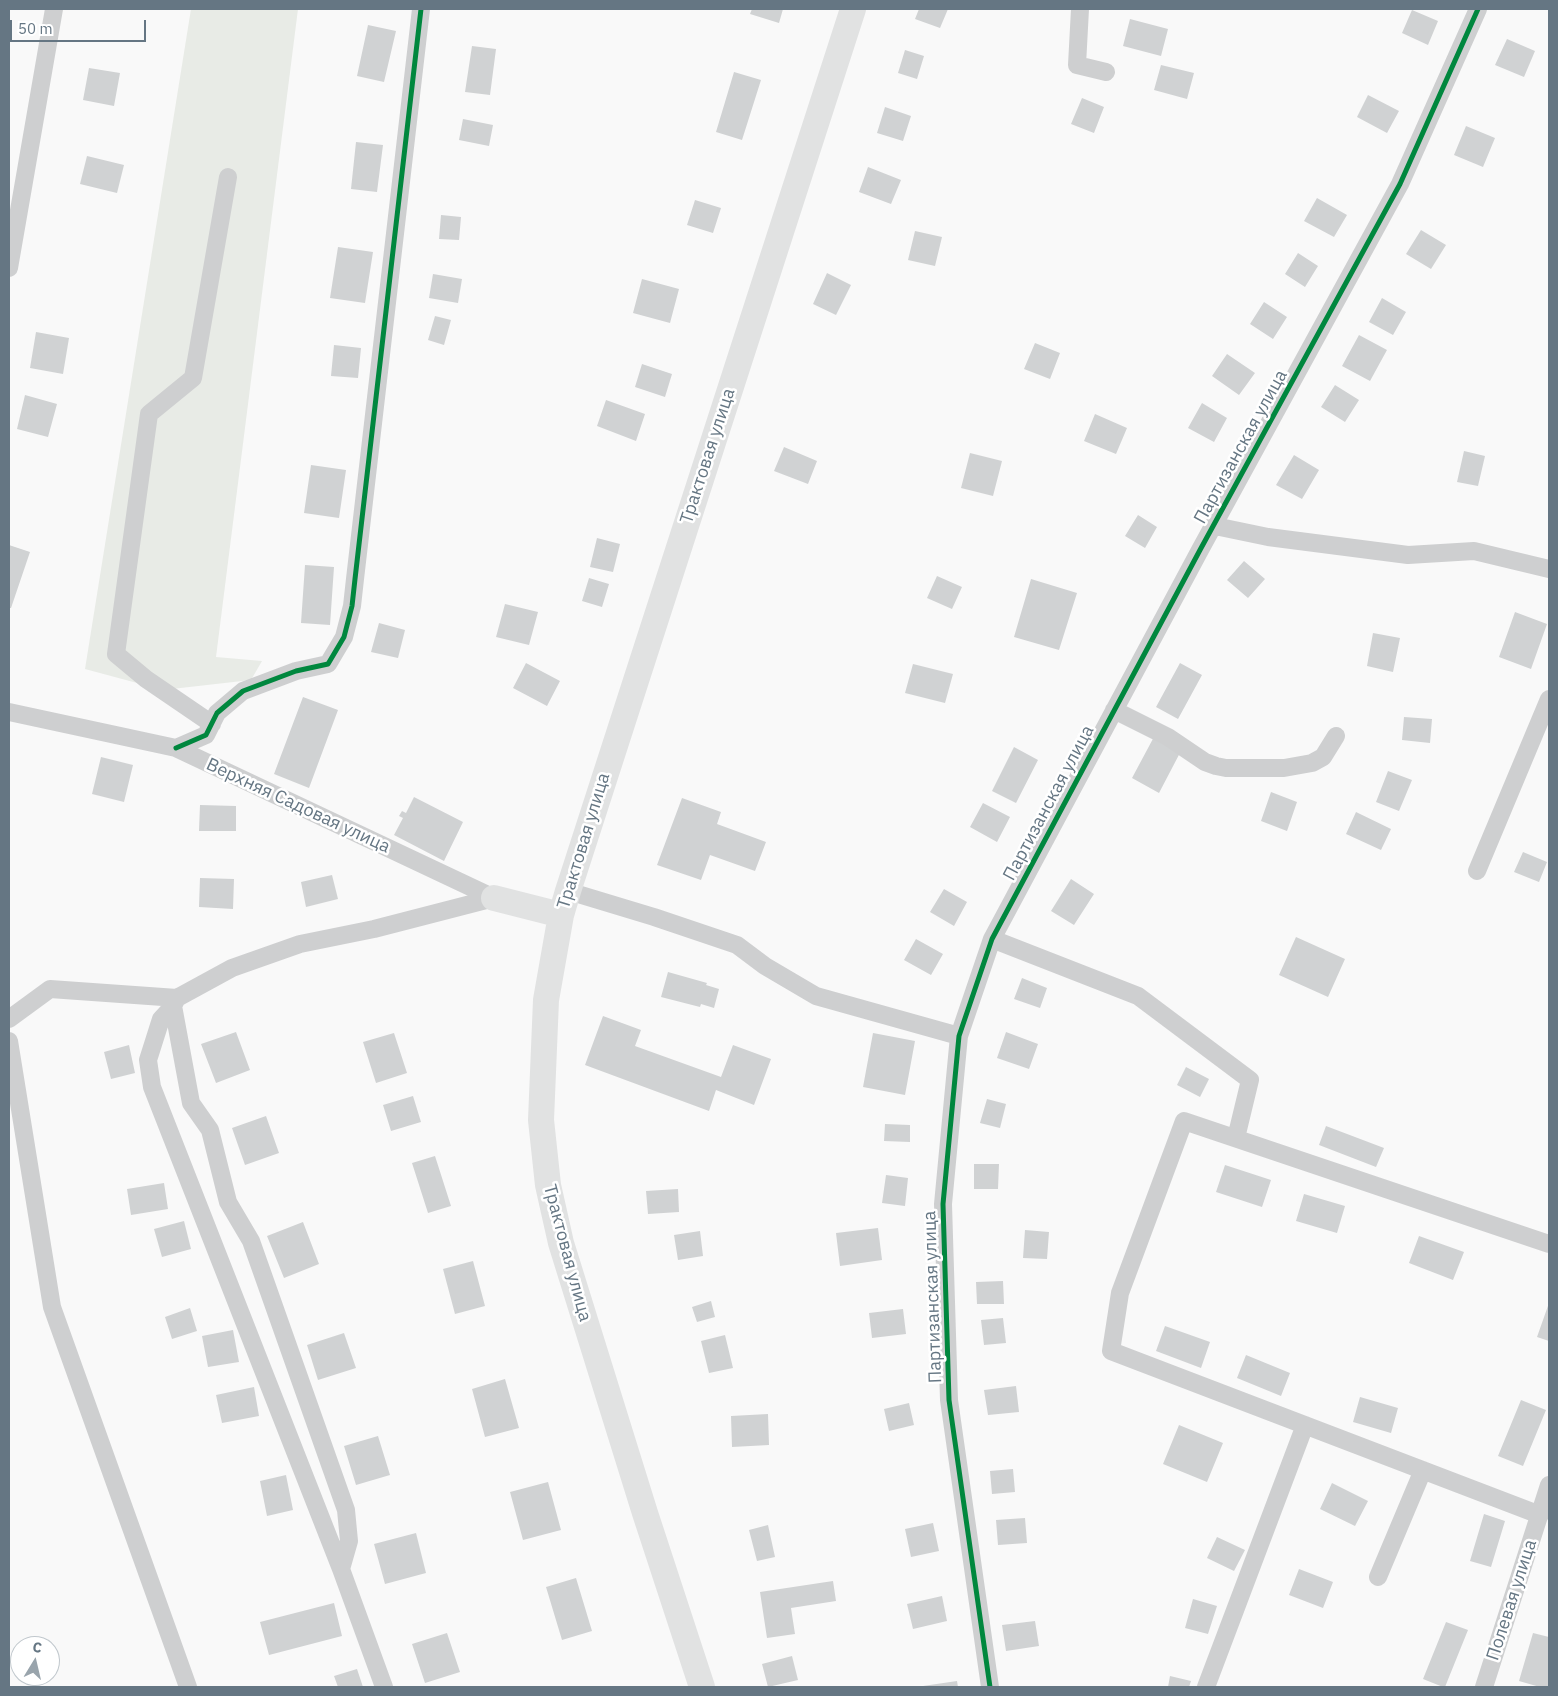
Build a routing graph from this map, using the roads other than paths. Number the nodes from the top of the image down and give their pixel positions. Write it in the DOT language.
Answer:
graph roads {
  1 [pos="54,9"];
  2 [pos="421,9"];
  3 [pos="852,9"];
  4 [pos="1080,9"];
  5 [pos="1478,9"];
  6 [pos="1106,72"];
  7 [pos="228,177"];
  8 [pos="9,268"];
  9 [pos="1214,526"];
  10 [pos="1549,569"];
  11 [pos="1549,699"];
  12 [pos="1114,710"];
  13 [pos="9,712"];
  14 [pos="212,724"];
  15 [pos="1336,736"];
  16 [pos="176,748"];
  17 [pos="1476,871"];
  18 [pos="494,898"];
  19 [pos="564,903"];
  20 [pos="992,939"];
  21 [pos="175,1002"];
  22 [pos="9,1019"];
  23 [pos="959,1036"];
  24 [pos="9,1041"];
  25 [pos="1236,1138"];
  26 [pos="1549,1244"];
  27 [pos="1305,1425"];
  28 [pos="1423,1470"];
  29 [pos="1549,1485"];
  30 [pos="1540,1516"];
  31 [pos="341,1569"];
  32 [pos="1378,1577"];
  33 [pos="188,1687"];
  34 [pos="384,1687"];
  35 [pos="702,1687"];
  36 [pos="990,1687"];
  37 [pos="1206,1687"];
  38 [pos="1484,1687"];
  1 -- 8 [label="street"];
  2 -- 14 [label="street"];
  3 -- 19 [label="highway, Трактовая улица"];
  4 -- 6 [label="street"];
  5 -- 9 [label="street, Партизанская улица"];
  7 -- 14 [label="street"];
  9 -- 10 [label="street"];
  9 -- 12 [label="street, Партизанская улица"];
  11 -- 17 [label="street"];
  12 -- 15 [label="street"];
  12 -- 20 [label="street, Партизанская улица"];
  13 -- 16 [label="street, Верхняя Садовая улица"];
  14 -- 16 [label="street"];
  16 -- 18 [label="street, Верхняя Садовая улица"];
  18 -- 19 [label="highway"];
  18 -- 21 [label="street"];
  19 -- 23 [label="street"];
  19 -- 35 [label="highway, Трактовая улица"];
  20 -- 23 [label="street, Партизанская улица"];
  20 -- 25 [label="street"];
  21 -- 22 [label="street"];
  21 -- 31 [label="street"];
  21 -- 31 [label="street"];
  23 -- 36 [label="street, Партизанская улица"];
  24 -- 33 [label="street"];
  25 -- 26 [label="street"];
  25 -- 27 [label="street"];
  27 -- 28 [label="street"];
  27 -- 37 [label="street"];
  28 -- 30 [label="street"];
  28 -- 32 [label="street"];
  29 -- 30 [label="street, Полевая улица"];
  30 -- 38 [label="street, Полевая улица"];
  31 -- 34 [label="street"];
}
